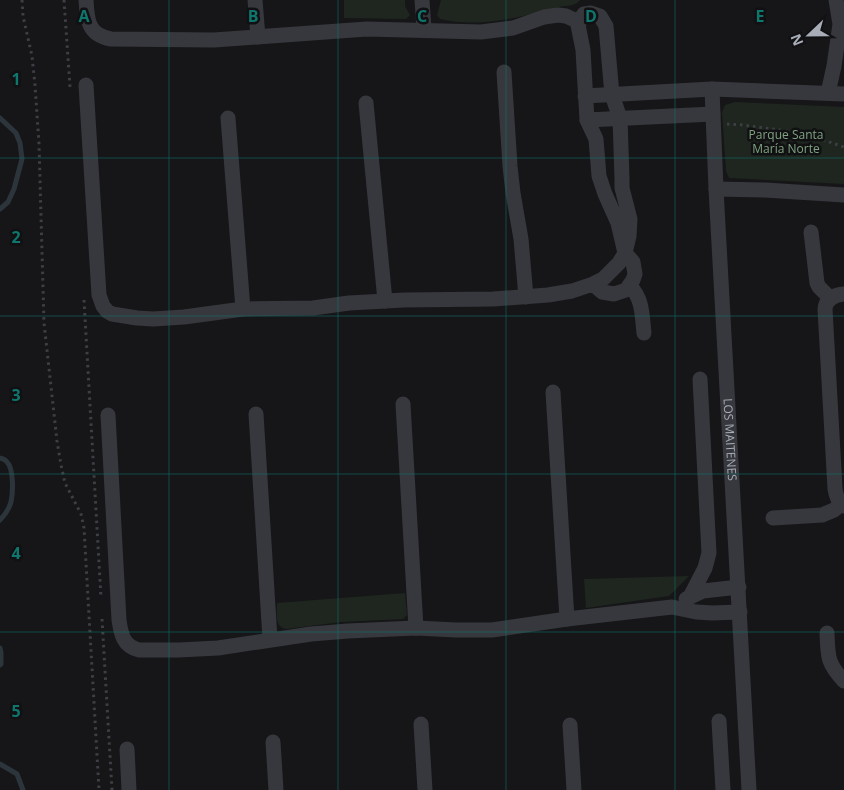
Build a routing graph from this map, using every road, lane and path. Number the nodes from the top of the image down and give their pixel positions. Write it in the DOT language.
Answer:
graph roads {
  1 [pos="22,0"];
  2 [pos="64,0"];
  3 [pos="86,0"];
  4 [pos="255,0"];
  5 [pos="422,0"];
  6 [pos="836,0"];
  7 [pos="586,12"];
  8 [pos="424,29"];
  9 [pos="258,37"];
  10 [pos="504,72"];
  11 [pos="86,85"];
  12 [pos="712,89"];
  13 [pos="70,90"];
  14 [pos="828,93"];
  15 [pos="844,94"];
  16 [pos="612,95"];
  17 [pos="585,96"];
  18 [pos="366,103"];
  19 [pos="713,114"];
  20 [pos="228,118"];
  21 [pos="620,118"];
  22 [pos="587,120"];
  23 [pos="727,124"];
  24 [pos="844,146"];
  25 [pos="716,189"];
  26 [pos="844,195"];
  27 [pos="810,232"];
  28 [pos="625,253"];
  29 [pos="593,284"];
  30 [pos="630,286"];
  31 [pos="526,296"];
  32 [pos="837,296"];
  33 [pos="84,299"];
  34 [pos="385,301"];
  35 [pos="243,309"];
  36 [pos="644,333"];
  37 [pos="700,379"];
  38 [pos="553,392"];
  39 [pos="403,404"];
  40 [pos="108,414"];
  41 [pos="256,414"];
  42 [pos="842,505"];
  43 [pos="773,518"];
  44 [pos="738,587"];
  45 [pos="690,597"];
  46 [pos="101,603"];
  47 [pos="672,607"];
  48 [pos="740,612"];
  49 [pos="102,613"];
  50 [pos="567,619"];
  51 [pos="416,628"];
  52 [pos="827,633"];
  53 [pos="270,639"];
  54 [pos="844,681"];
  55 [pos="719,722"];
  56 [pos="421,724"];
  57 [pos="570,725"];
  58 [pos="273,742"];
  59 [pos="127,749"];
  60 [pos="99,790"];
  61 [pos="112,790"];
  62 [pos="129,790"];
  63 [pos="276,790"];
  64 [pos="425,790"];
  65 [pos="574,790"];
  66 [pos="723,790"];
  67 [pos="750,790"];
  1 -- 60 [label="path"];
  2 -- 13 [label="path"];
  3 -- 9 [label="street"];
  4 -- 9 [label="street"];
  5 -- 8 [label="street"];
  6 -- 14 [label="street"];
  7 -- 8 [label="street"];
  7 -- 16 [label="street"];
  7 -- 17 [label="street"];
  8 -- 9 [label="street"];
  10 -- 31 [label="street"];
  11 -- 35 [label="street"];
  12 -- 14 [label="street"];
  12 -- 16 [label="street"];
  12 -- 19 [label="street, LOS MAITENES"];
  14 -- 15 [label="street"];
  16 -- 17 [label="street"];
  16 -- 21 [label="street"];
  17 -- 22 [label="street"];
  18 -- 34 [label="street"];
  19 -- 21 [label="street"];
  19 -- 25 [label="street, LOS MAITENES"];
  20 -- 35 [label="street"];
  21 -- 22 [label="street"];
  21 -- 28 [label="street"];
  22 -- 28 [label="street"];
  23 -- 24 [label="path"];
  25 -- 26 [label="street"];
  25 -- 44 [label="street, LOS MAITENES"];
  27 -- 32 [label="street"];
  28 -- 29 [label="street"];
  28 -- 30 [label="street"];
  29 -- 30 [label="street"];
  29 -- 31 [label="street"];
  30 -- 36 [label="street"];
  31 -- 34 [label="street"];
  32 -- 42 [label="street"];
  33 -- 46 [label="path"];
  34 -- 35 [label="street"];
  37 -- 45 [label="street"];
  38 -- 50 [label="street"];
  39 -- 51 [label="street"];
  40 -- 53 [label="street"];
  41 -- 53 [label="street"];
  42 -- 43 [label="street"];
  44 -- 45 [label="street"];
  44 -- 48 [label="street, LOS MAITENES"];
  45 -- 47 [label="street"];
  47 -- 48 [label="street"];
  47 -- 50 [label="street"];
  48 -- 67 [label="street, LOS MAITENES"];
  49 -- 61 [label="path"];
  50 -- 51 [label="street"];
  51 -- 53 [label="street"];
  52 -- 54 [label="street"];
  55 -- 66 [label="street"];
  56 -- 64 [label="street"];
  57 -- 65 [label="street"];
  58 -- 63 [label="street"];
  59 -- 62 [label="street"];
}
